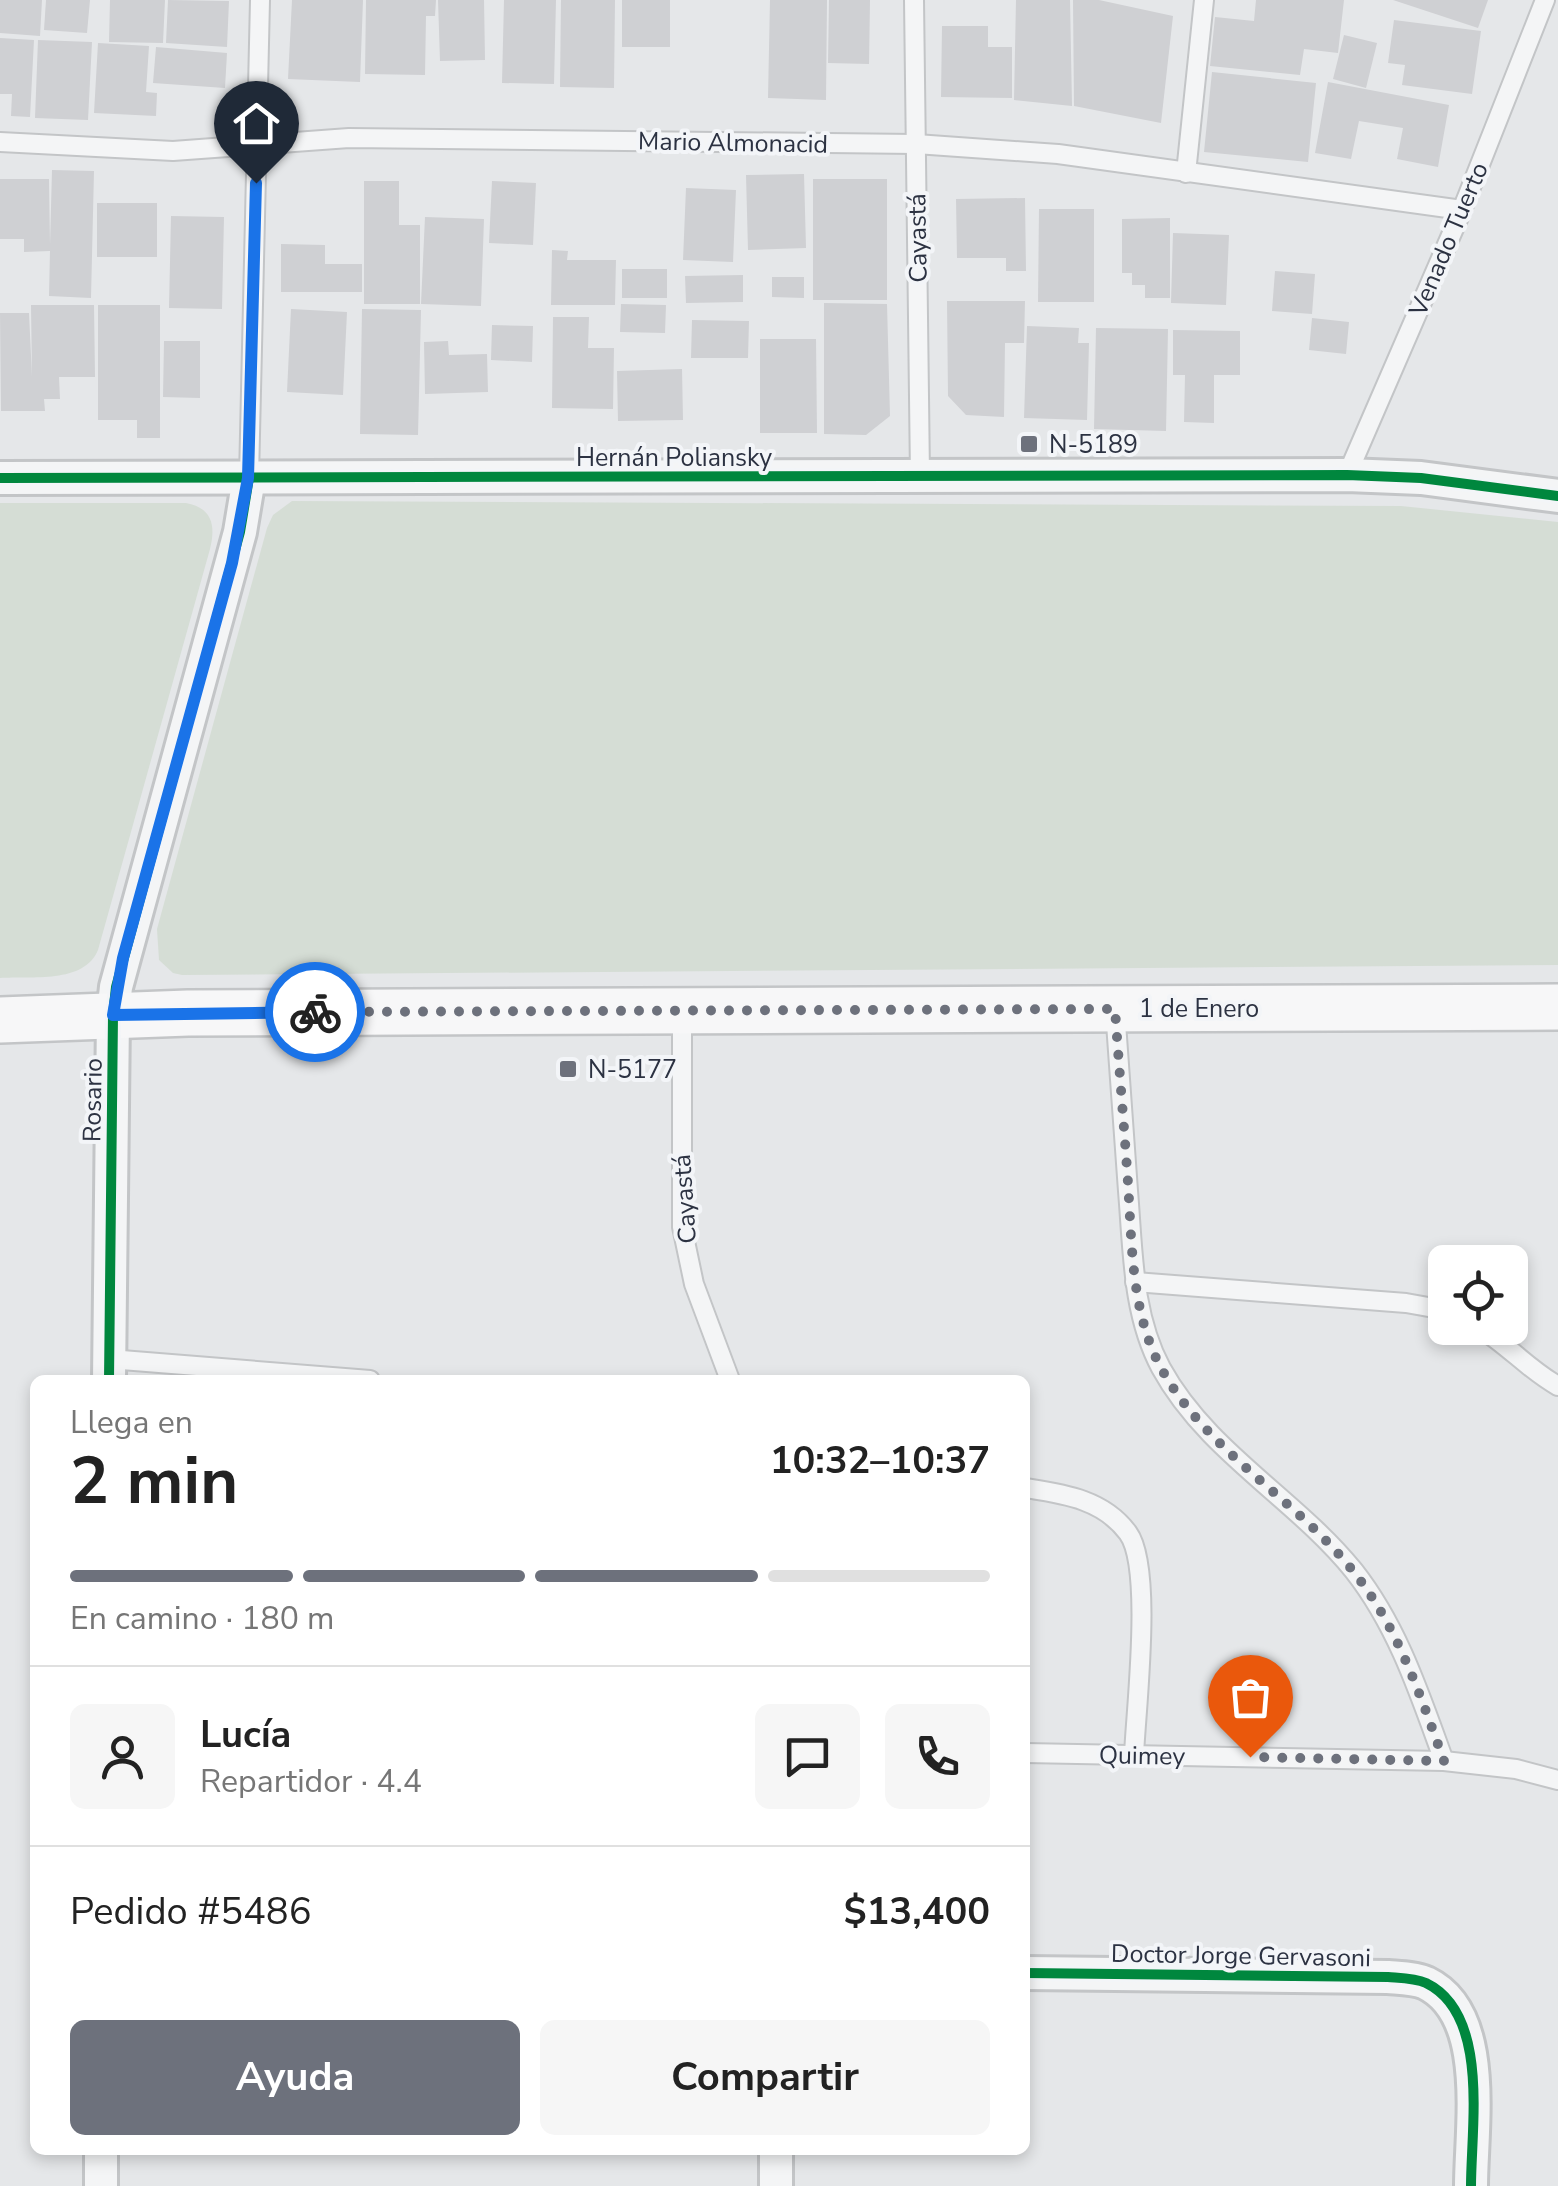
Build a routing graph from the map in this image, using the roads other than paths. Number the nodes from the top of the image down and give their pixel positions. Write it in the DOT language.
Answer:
graph roads {
  1 [pos="260,0"];
  2 [pos="914,0"];
  3 [pos="1204,0"];
  4 [pos="1545,0"];
  5 [pos="0,142"];
  6 [pos="916,144"];
  7 [pos="257,146"];
  8 [pos="1186,173"];
  9 [pos="1462,210"];
  10 [pos="1348,475"];
  11 [pos="920,476"];
  12 [pos="0,478"];
  13 [pos="248,478"];
  14 [pos="1558,496"];
  15 [pos="1558,1007"];
  16 [pos="1115,1009"];
  17 [pos="682,1012"];
  18 [pos="113,1015"];
  19 [pos="0,1020"];
  20 [pos="1135,1282"];
  21 [pos="1428,1307"];
  22 [pos="1504,1345"];
  23 [pos="109,1370"];
  24 [pos="240,1375"];
  25 [pos="728,1375"];
  26 [pos="1558,1386"];
  27 [pos="1030,1489"];
  28 [pos="1030,1752"];
  29 [pos="1134,1755"];
  30 [pos="1444,1761"];
  31 [pos="1558,1780"];
  32 [pos="1030,1973"];
  33 [pos="101,2155"];
  34 [pos="776,2155"];
  35 [pos="101,2186"];
  36 [pos="776,2186"];
  37 [pos="1470,2186"];
  1 -- 7 [label="lane, Rosario"];
  2 -- 6 [label="lane, Cayastá"];
  3 -- 8 [label="lane"];
  4 -- 9 [label="lane, Venado Tuerto"];
  5 -- 7 [label="lane, Mario Almonacid"];
  6 -- 7 [label="lane, Mario Almonacid"];
  6 -- 8 [label="lane, Mario Almonacid"];
  6 -- 11 [label="lane, Cayastá"];
  7 -- 13 [label="lane, Rosario"];
  8 -- 9 [label="lane, Mario Almonacid"];
  9 -- 10 [label="lane, Venado Tuerto"];
  10 -- 11 [label="street, Hernán Poliansky"];
  10 -- 14 [label="street, Hernán Poliansky"];
  11 -- 13 [label="street, Hernán Poliansky"];
  12 -- 13 [label="street, Hernán Poliansky"];
  13 -- 18 [label="street, Rosario"];
  15 -- 16 [label="main road, 1 de Enero"];
  16 -- 17 [label="main road, 1 de Enero"];
  16 -- 20 [label="lane"];
  17 -- 18 [label="main road, 1 de Enero"];
  17 -- 25 [label="lane, Cayastá"];
  18 -- 19 [label="main road, 1 de Enero"];
  18 -- 23 [label="street, Rosario"];
  20 -- 21 [label="lane"];
  20 -- 30 [label="lane"];
  22 -- 26 [label="lane"];
  23 -- 24 [label="lane"];
  27 -- 29 [label="lane"];
  28 -- 29 [label="lane, Quimey"];
  29 -- 30 [label="lane, Quimey"];
  30 -- 31 [label="lane, Quimey"];
  32 -- 37 [label="street, Doctor Jorge Gervasoni"];
  33 -- 35 [label="street"];
  34 -- 36 [label="street"];
}
